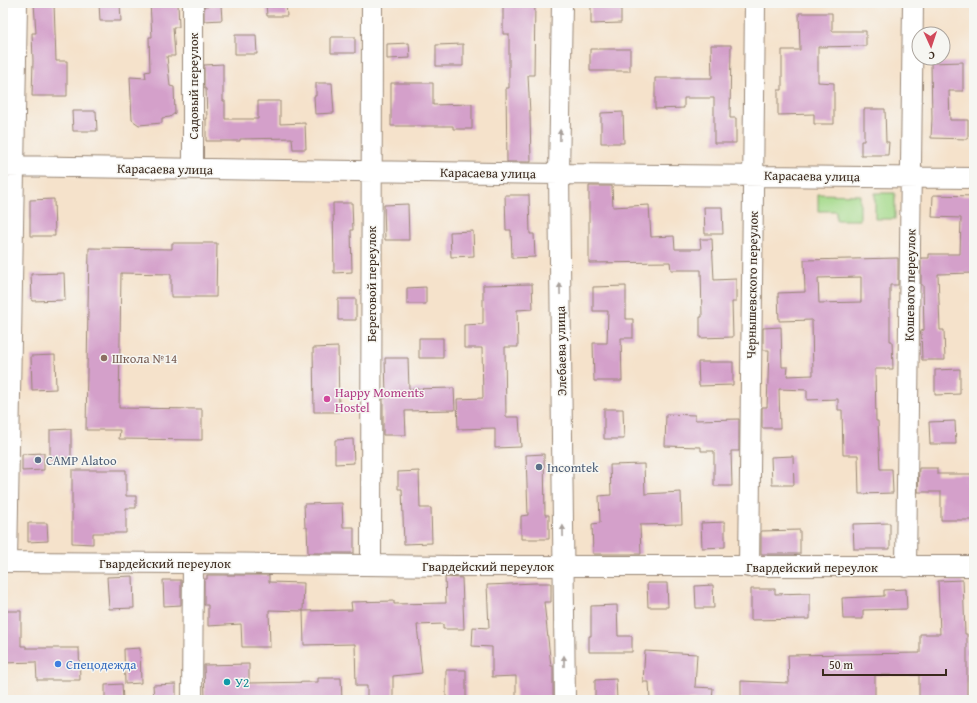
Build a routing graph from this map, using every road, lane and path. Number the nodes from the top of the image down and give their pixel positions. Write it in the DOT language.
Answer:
graph roads {
  1 [pos="16,3"];
  2 [pos="193,3"];
  3 [pos="372,3"];
  4 [pos="562,3"];
  5 [pos="756,3"];
  6 [pos="913,3"];
  7 [pos="8,166"];
  8 [pos="192,170"];
  9 [pos="372,171"];
  10 [pos="559,174"];
  11 [pos="753,175"];
  12 [pos="911,177"];
  13 [pos="974,178"];
  14 [pos="5,562"];
  15 [pos="193,563"];
  16 [pos="371,565"];
  17 [pos="564,566"];
  18 [pos="974,566"];
  19 [pos="749,567"];
  20 [pos="906,567"];
  21 [pos="192,700"];
  22 [pos="565,700"];
  1 -- 7 [label="street"];
  2 -- 8 [label="street, Садовый переулок"];
  3 -- 9 [label="street, Береговой переулок"];
  10 -- 4 [label="street, Элебаева улица, one-way"];
  5 -- 11 [label="street, Чернышевского переулок"];
  6 -- 12 [label="street, Кошевого переулок"];
  7 -- 8 [label="street, Карасаева улица"];
  7 -- 14 [label="street"];
  8 -- 9 [label="street, Карасаева улица"];
  9 -- 10 [label="street, Карасаева улица"];
  9 -- 16 [label="street, Береговой переулок"];
  10 -- 11 [label="street, Карасаева улица"];
  17 -- 10 [label="street, Элебаева улица, one-way"];
  11 -- 12 [label="street, Карасаева улица"];
  11 -- 19 [label="street, Чернышевского переулок"];
  12 -- 13 [label="street, Карасаева улица"];
  12 -- 20 [label="street, Кошевого переулок"];
  14 -- 15 [label="street, Гвардейский переулок"];
  15 -- 16 [label="street, Гвардейский переулок"];
  15 -- 21 [label="street"];
  16 -- 17 [label="street, Гвардейский переулок"];
  17 -- 19 [label="street, Гвардейский переулок"];
  22 -- 17 [label="street, Элебаева улица, one-way"];
  18 -- 20 [label="street, Гвардейский переулок"];
  19 -- 20 [label="street, Гвардейский переулок"];
}
